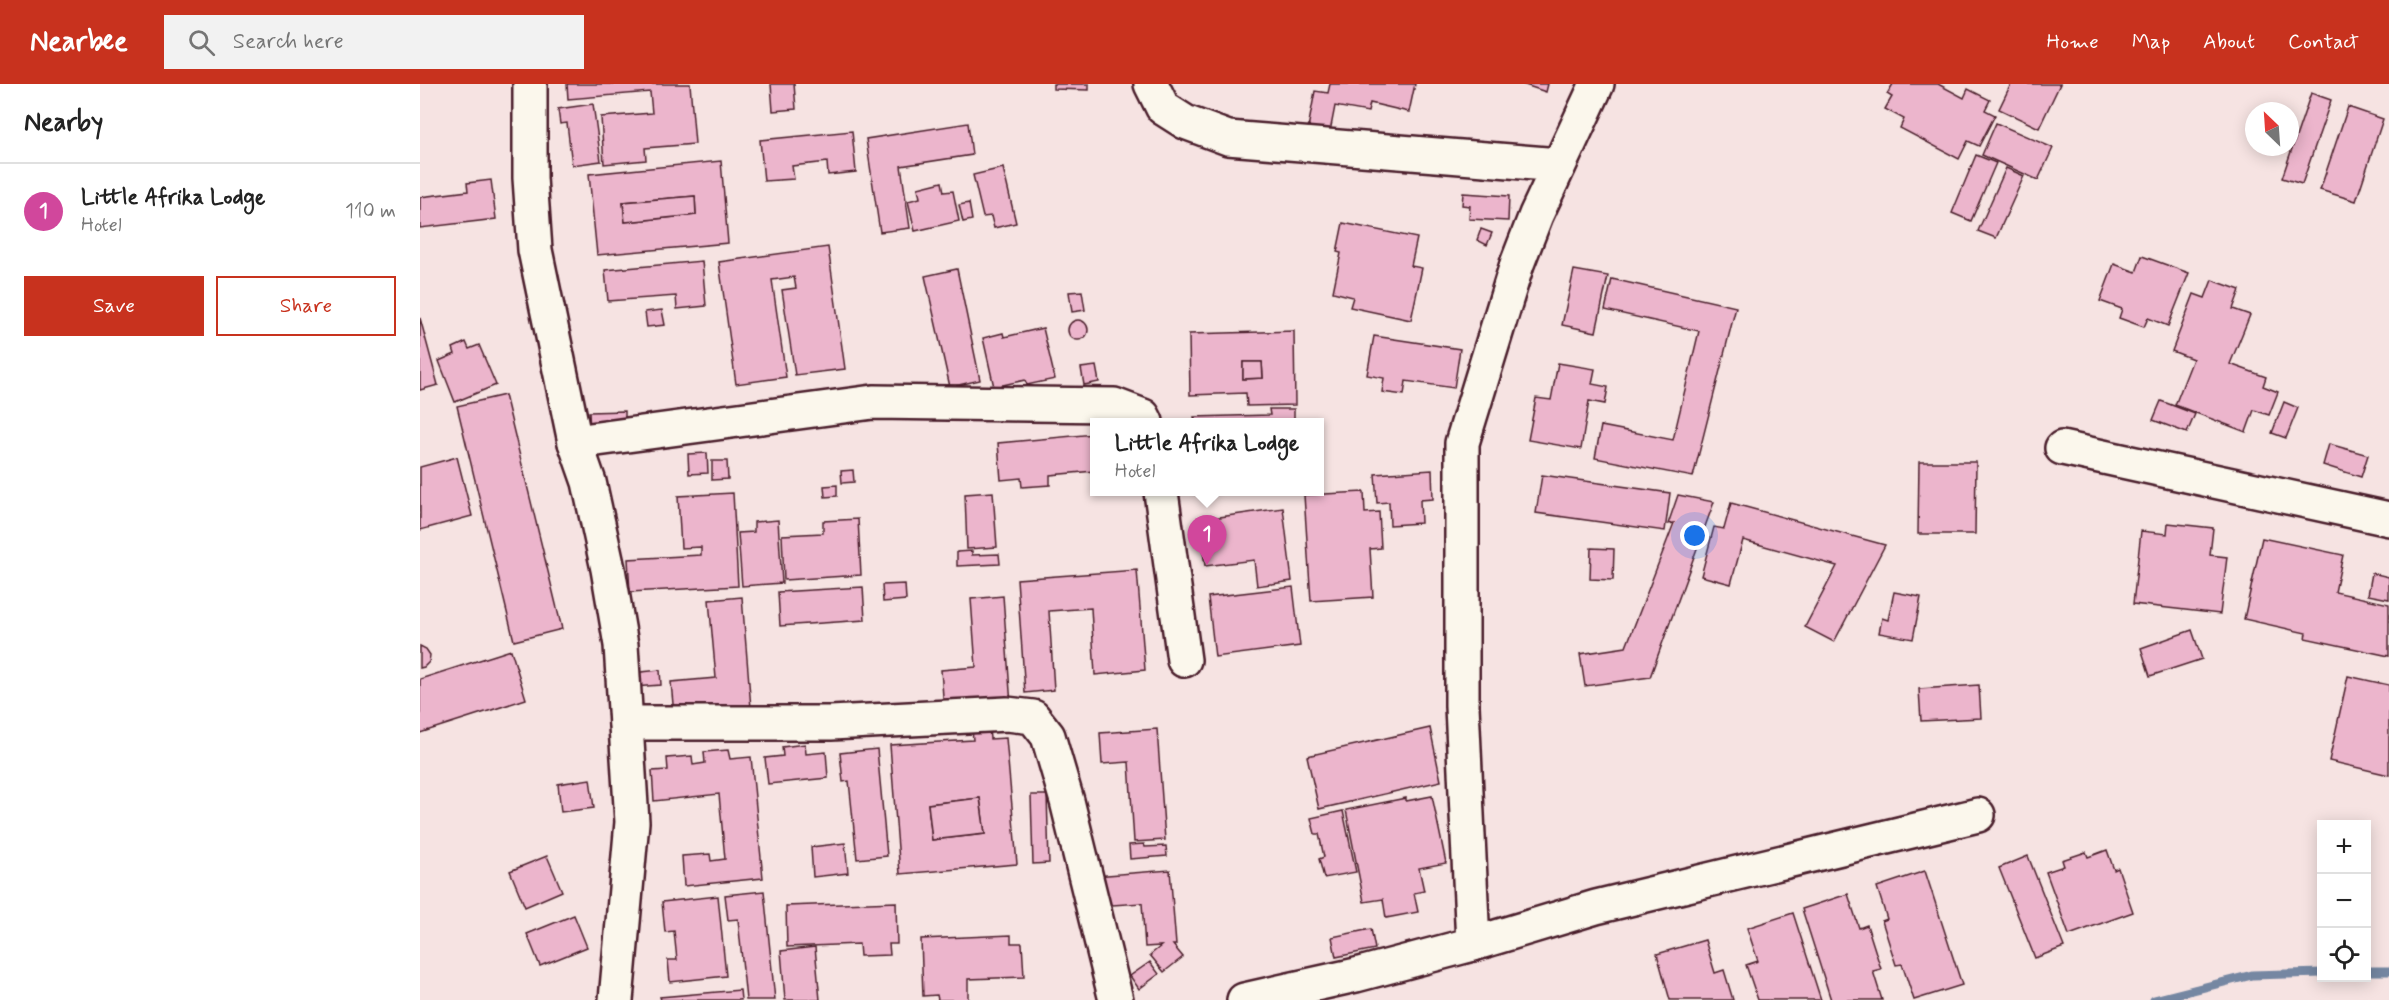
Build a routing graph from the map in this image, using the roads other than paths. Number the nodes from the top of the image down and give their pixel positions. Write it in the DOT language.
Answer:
graph roads {
  1 [pos="530,84"];
  2 [pos="1151,84"];
  3 [pos="1598,84"];
  4 [pos="1559,165"];
  5 [pos="1144,418"];
  6 [pos="575,442"];
  7 [pos="2062,448"];
  8 [pos="1162,496"];
  9 [pos="2389,519"];
  10 [pos="1184,660"];
  11 [pos="626,723"];
  12 [pos="1978,815"];
  13 [pos="1473,944"];
  14 [pos="616,1000"];
  15 [pos="1116,1000"];
  16 [pos="1244,1000"];
  1 -- 6 [label="street"];
  2 -- 4 [label="street"];
  3 -- 4 [label="street"];
  4 -- 13 [label="street"];
  5 -- 6 [label="street"];
  6 -- 11 [label="street"];
  7 -- 9 [label="street"];
  8 -- 10 [label="street"];
  11 -- 14 [label="street"];
  11 -- 15 [label="street"];
  12 -- 13 [label="street"];
  13 -- 16 [label="street"];
}
